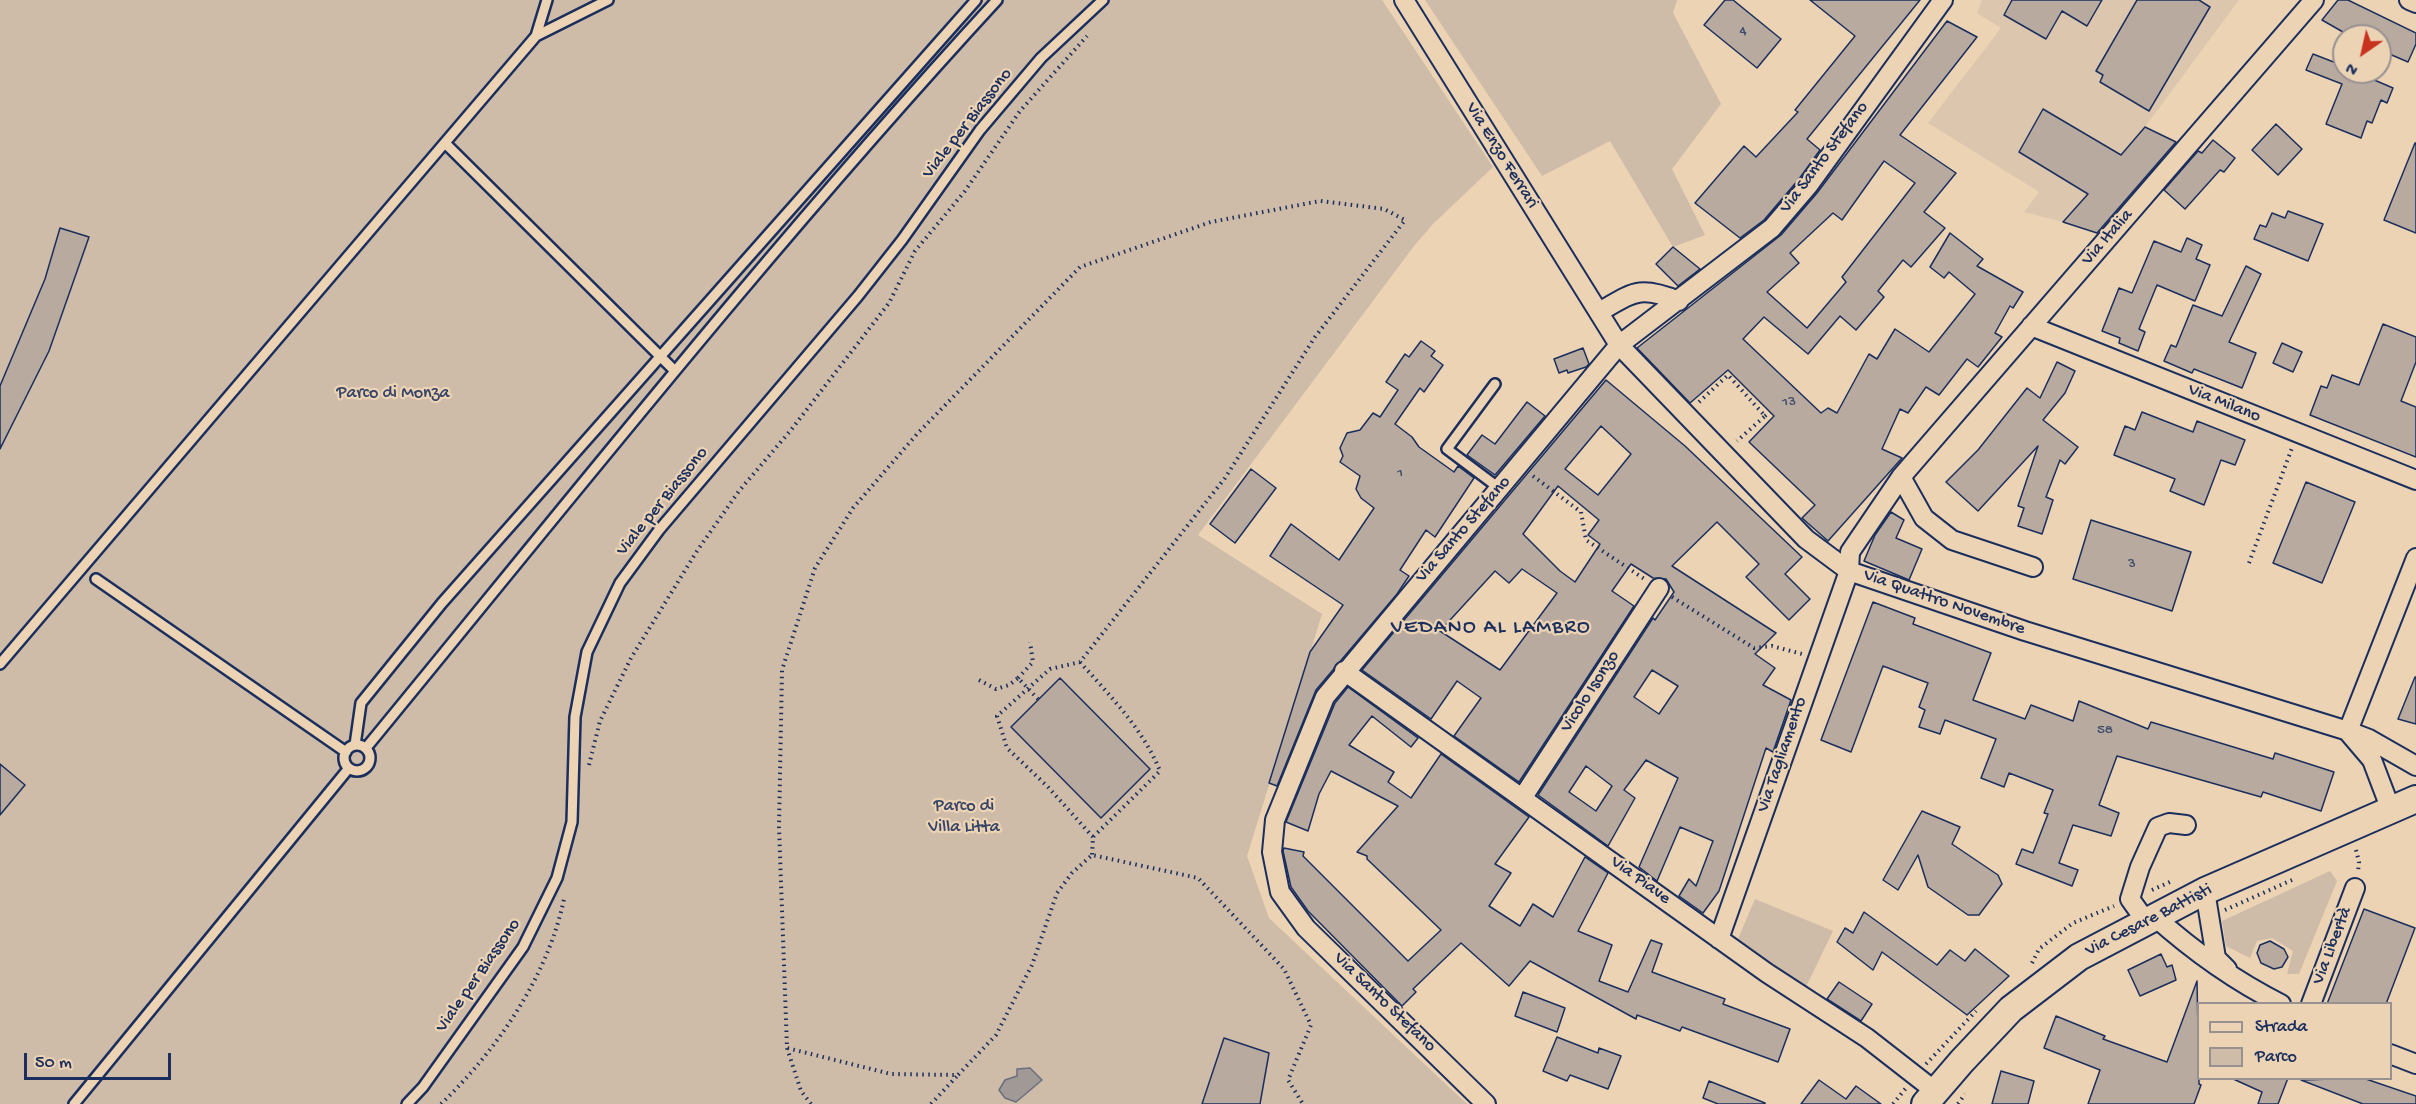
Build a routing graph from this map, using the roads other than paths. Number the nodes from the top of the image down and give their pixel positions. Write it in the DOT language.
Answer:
graph roads {
  1 [pos="547,0"];
  2 [pos="608,0"];
  3 [pos="976,0"];
  4 [pos="997,0"];
  5 [pos="1103,0"];
  6 [pos="1404,0"];
  7 [pos="1943,0"];
  8 [pos="2314,0"];
  9 [pos="2409,0"];
  10 [pos="2416,3"];
  11 [pos="536,36"];
  12 [pos="445,143"];
  13 [pos="1679,301"];
  14 [pos="1599,312"];
  15 [pos="2031,326"];
  16 [pos="1619,345"];
  17 [pos="659,355"];
  18 [pos="675,371"];
  19 [pos="1495,384"];
  20 [pos="1901,477"];
  21 [pos="2416,480"];
  22 [pos="1499,488"];
  23 [pos="2416,558"];
  24 [pos="2033,567"];
  25 [pos="1849,571"];
  26 [pos="96,579"];
  27 [pos="1659,588"];
  28 [pos="0,664"];
  29 [pos="1344,671"];
  30 [pos="2348,731"];
  31 [pos="355,745"];
  32 [pos="366,748"];
  33 [pos="346,752"];
  34 [pos="2416,766"];
  35 [pos="349,768"];
  36 [pos="1523,797"];
  37 [pos="2416,799"];
  38 [pos="2391,810"];
  39 [pos="2186,825"];
  40 [pos="2355,888"];
  41 [pos="2205,891"];
  42 [pos="2149,918"];
  43 [pos="1719,939"];
  44 [pos="2244,985"];
  45 [pos="2277,1002"];
  46 [pos="2312,1002"];
  47 [pos="2392,1054"];
  48 [pos="2416,1064"];
  49 [pos="1930,1097"];
  50 [pos="74,1104"];
  51 [pos="407,1104"];
  52 [pos="1486,1104"];
  1 -- 11 [label="lane"];
  2 -- 11 [label="lane"];
  3 -- 17 [label="lane"];
  4 -- 18 [label="lane"];
  5 -- 51 [label="lane, Viale per Biassono"];
  6 -- 14 [label="street, Via Enzo Ferrari"];
  7 -- 13 [label="street, Via Santo Stefano"];
  8 -- 15 [label="street, Via Italia"];
  9 -- 10 [label="street"];
  11 -- 12 [label="lane"];
  12 -- 17 [label="lane"];
  12 -- 28 [label="lane"];
  13 -- 14 [label="street"];
  13 -- 16 [label="street, Via Santo Stefano"];
  14 -- 16 [label="street, Via Enzo Ferrari"];
  15 -- 20 [label="street, Via Italia"];
  15 -- 21 [label="street, Via Milano"];
  16 -- 22 [label="street, Via Santo Stefano"];
  16 -- 25 [label="street, Via Quattro Novembre"];
  17 -- 18 [label="lane"];
  17 -- 31 [label="lane"];
  18 -- 32 [label="lane"];
  19 -- 22 [label="lane"];
  20 -- 24 [label="street"];
  20 -- 25 [label="street, Via Italia"];
  22 -- 29 [label="street, Via Santo Stefano"];
  23 -- 30 [label="street"];
  25 -- 30 [label="street, Via Quattro Novembre"];
  25 -- 43 [label="street, Via Tagliamento"];
  26 -- 33 [label="lane"];
  27 -- 36 [label="street, Vicolo Isonzo"];
  29 -- 36 [label="street, Via Piave"];
  29 -- 52 [label="street, Via Santo Stefano"];
  30 -- 34 [label="street, Via Quattro Novembre"];
  30 -- 38 [label="street"];
  31 -- 32 [label="lane"];
  31 -- 33 [label="lane"];
  32 -- 35 [label="lane"];
  33 -- 35 [label="lane"];
  35 -- 50 [label="lane"];
  36 -- 43 [label="street, Via Piave"];
  37 -- 38 [label="main road, Via Cesare Battisti"];
  38 -- 41 [label="main road, Via Cesare Battisti"];
  39 -- 42 [label="street"];
  40 -- 46 [label="street, Via Libertà"];
  41 -- 42 [label="main road, Via Cesare Battisti"];
  41 -- 44 [label="street"];
  42 -- 44 [label="street"];
  42 -- 49 [label="main road, Via Cesare Battisti"];
  43 -- 49 [label="street, Via Piave"];
  44 -- 45 [label="street"];
  47 -- 48 [label="street"];
}
